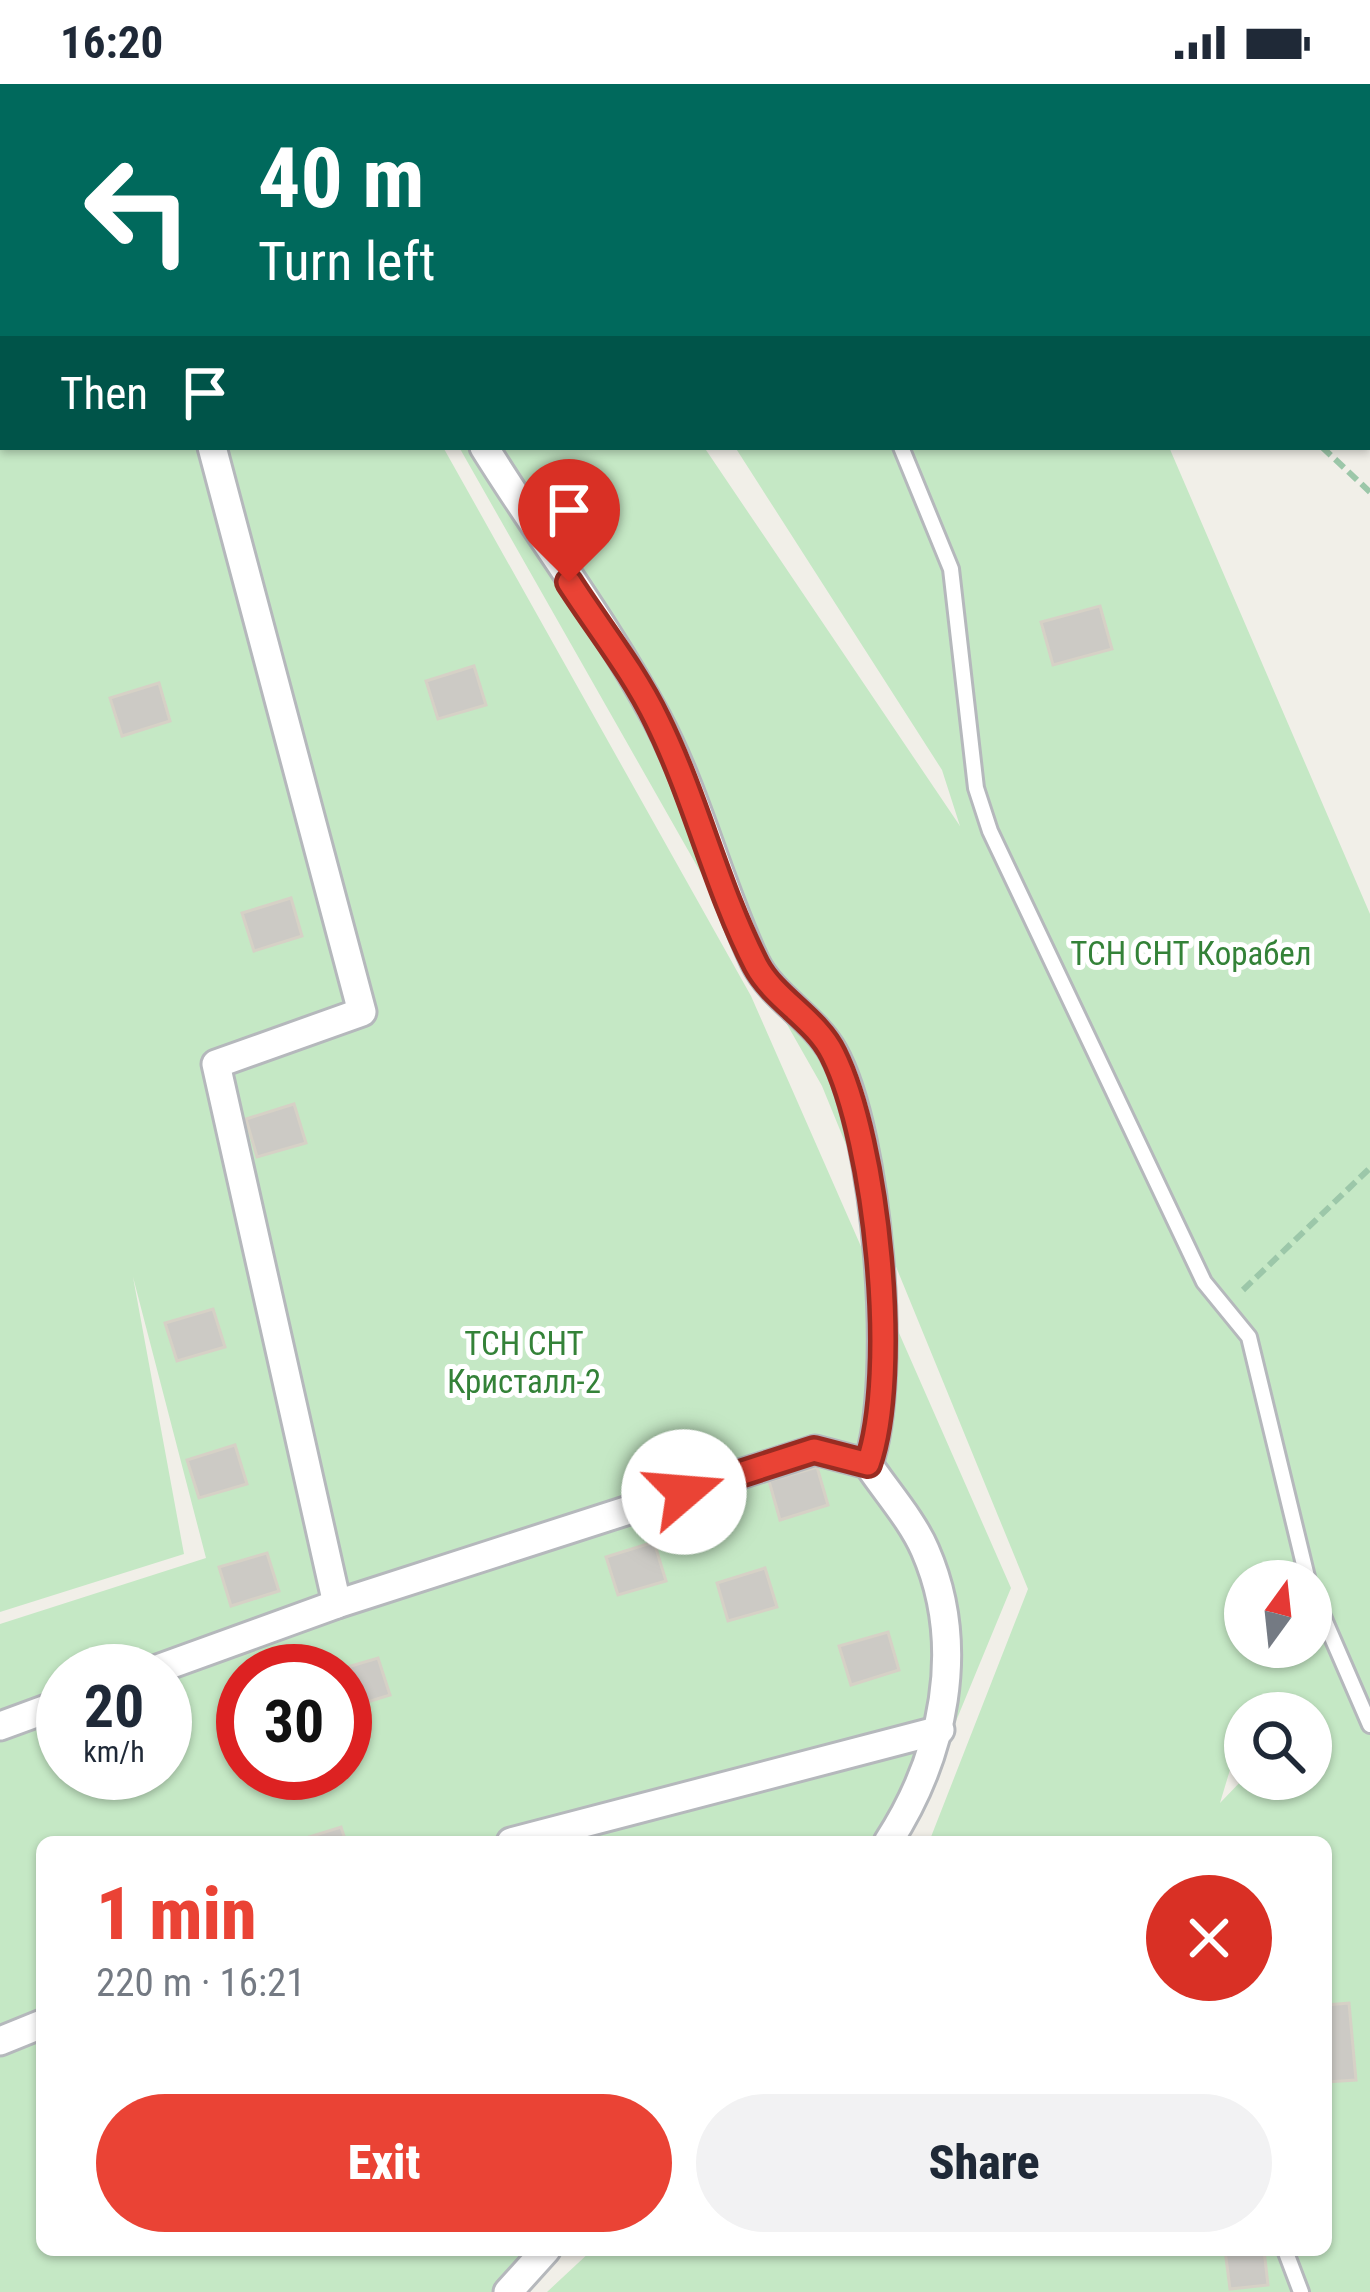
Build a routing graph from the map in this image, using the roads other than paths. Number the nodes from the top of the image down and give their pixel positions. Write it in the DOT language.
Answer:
graph roads {
  1 [pos="213,450"];
  2 [pos="486,450"];
  3 [pos="902,450"];
  4 [pos="868,1464"];
  5 [pos="1304,1560"];
  6 [pos="337,1604"];
  7 [pos="1332,1636"];
  8 [pos="192,1657"];
  9 [pos="36,1713"];
  10 [pos="1370,1725"];
  11 [pos="0,1726"];
  12 [pos="940,1730"];
  13 [pos="534,1836"];
  14 [pos="891,1836"];
  15 [pos="36,2026"];
  16 [pos="0,2041"];
  17 [pos="541,2256"];
  18 [pos="1288,2256"];
  19 [pos="508,2292"];
  20 [pos="1301,2292"];
  1 -- 6 [label="street"];
  2 -- 4 [label="street"];
  3 -- 5 [label="lane"];
  4 -- 6 [label="street"];
  4 -- 12 [label="street"];
  6 -- 8 [label="street"];
  7 -- 10 [label="lane"];
  9 -- 11 [label="street"];
  12 -- 13 [label="street"];
  12 -- 14 [label="street"];
  15 -- 16 [label="street"];
  17 -- 19 [label="street"];
  18 -- 20 [label="lane"];
}
